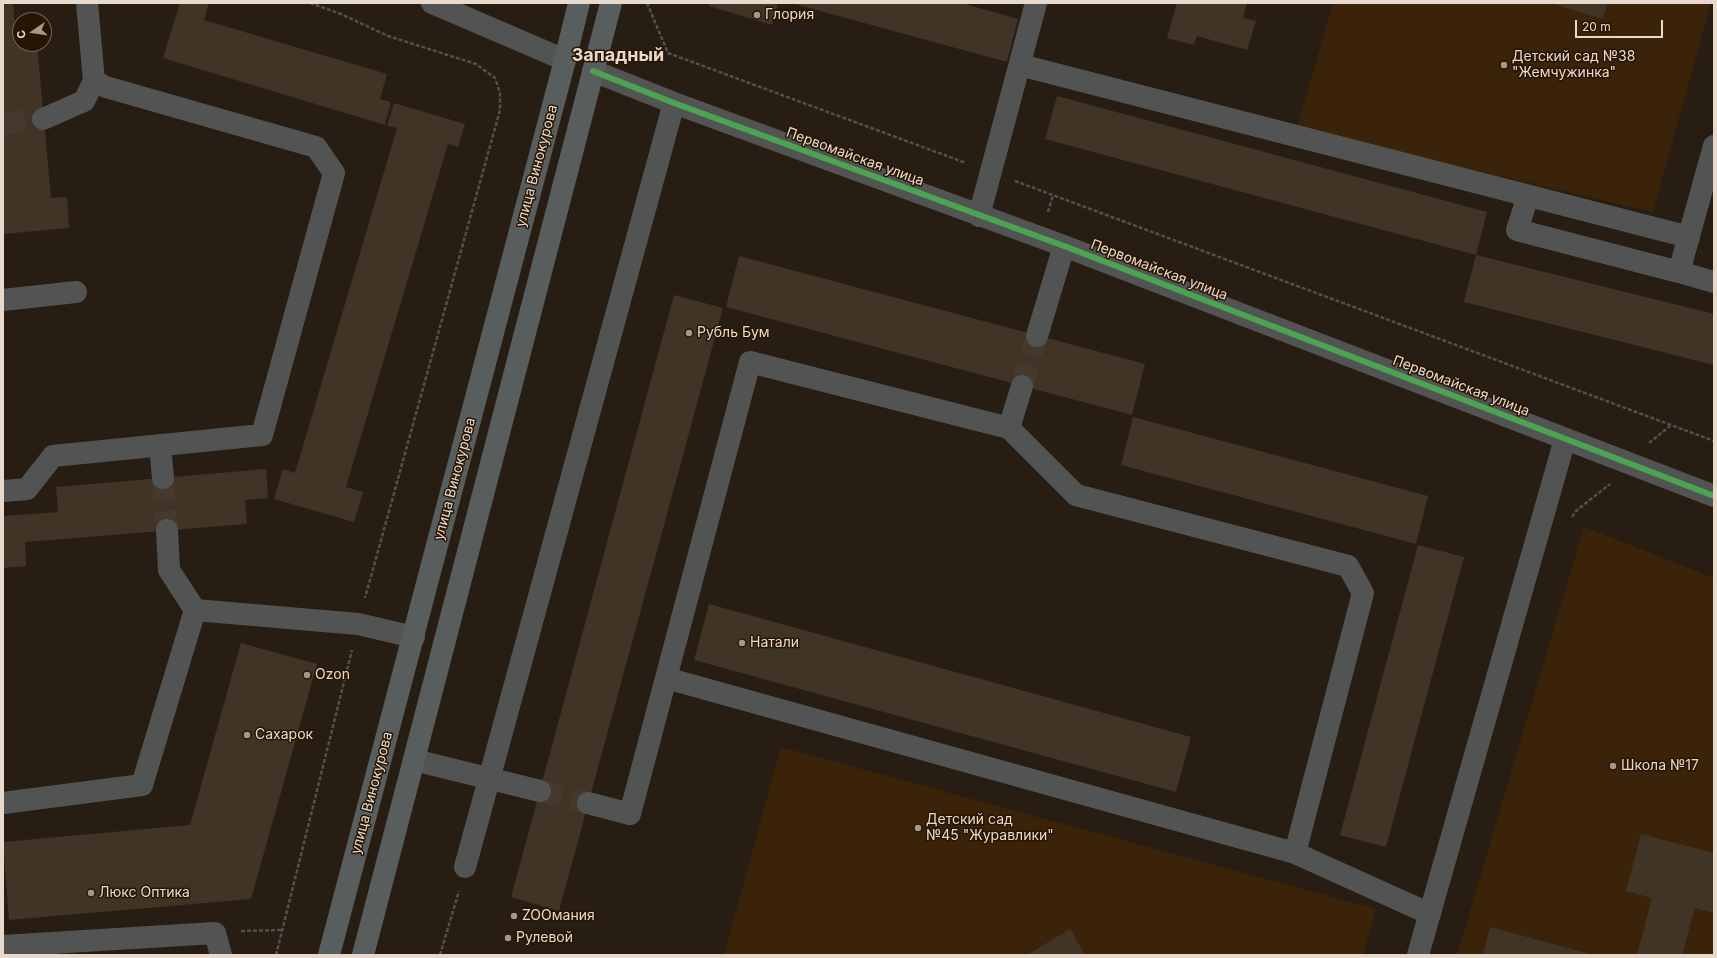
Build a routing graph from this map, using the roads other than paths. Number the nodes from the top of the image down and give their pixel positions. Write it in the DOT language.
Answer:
graph roads {
  1 [pos="87,3"];
  2 [pos="432,3"];
  3 [pos="579,3"];
  4 [pos="611,3"];
  5 [pos="1036,3"];
  6 [pos="565,60"];
  7 [pos="1020,65"];
  8 [pos="593,71"];
  9 [pos="94,81"];
  10 [pos="674,103"];
  11 [pos="43,118"];
  12 [pos="1714,146"];
  13 [pos="1528,196"];
  14 [pos="979,216"];
  15 [pos="1689,237"];
  16 [pos="1064,246"];
  17 [pos="1679,272"];
  18 [pos="1714,282"];
  19 [pos="76,292"];
  20 [pos="3,300"];
  21 [pos="1037,336"];
  22 [pos="1022,386"];
  23 [pos="1009,428"];
  24 [pos="1565,439"];
  25 [pos="160,445"];
  26 [pos="163,478"];
  27 [pos="3,491"];
  28 [pos="1714,496"];
  29 [pos="167,530"];
  30 [pos="195,610"];
  31 [pos="414,637"];
  32 [pos="444,645"];
  33 [pos="666,678"];
  34 [pos="383,752"];
  35 [pos="414,760"];
  36 [pos="489,778"];
  37 [pos="540,791"];
  38 [pos="3,802"];
  39 [pos="588,803"];
  40 [pos="1295,853"];
  41 [pos="465,867"];
  42 [pos="1430,914"];
  43 [pos="3,946"];
  44 [pos="220,955"];
  45 [pos="329,955"];
  46 [pos="363,955"];
  47 [pos="1418,955"];
  1 -- 9 [label="street"];
  2 -- 6 [label="street, Первомайская улица"];
  3 -- 6 [label="main road, улица Винокурова"];
  4 -- 8 [label="main road"];
  5 -- 7 [label="street"];
  6 -- 8 [label="main road, Первомайская улица"];
  6 -- 31 [label="main road, улица Винокурова"];
  7 -- 13 [label="street"];
  7 -- 14 [label="street"];
  8 -- 10 [label="street, Первомайская улица"];
  8 -- 32 [label="main road"];
  9 -- 11 [label="street"];
  9 -- 25 [label="street"];
  10 -- 14 [label="street, Первомайская улица"];
  10 -- 36 [label="street"];
  12 -- 15 [label="street"];
  13 -- 15 [label="street"];
  13 -- 17 [label="street"];
  14 -- 16 [label="street, Первомайская улица"];
  15 -- 17 [label="street"];
  16 -- 21 [label="street"];
  16 -- 24 [label="street, Первомайская улица"];
  17 -- 18 [label="street"];
  19 -- 20 [label="street"];
  22 -- 23 [label="street"];
  23 -- 33 [label="street"];
  23 -- 40 [label="street"];
  24 -- 28 [label="street, Первомайская улица"];
  24 -- 42 [label="street"];
  25 -- 26 [label="street"];
  25 -- 27 [label="street"];
  29 -- 30 [label="street"];
  30 -- 31 [label="street"];
  30 -- 38 [label="street"];
  31 -- 32 [label="main road"];
  31 -- 34 [label="main road, улица Винокурова"];
  32 -- 35 [label="main road"];
  33 -- 39 [label="street"];
  33 -- 40 [label="street"];
  34 -- 35 [label="main road"];
  34 -- 45 [label="main road, улица Винокурова"];
  35 -- 36 [label="street"];
  35 -- 46 [label="main road"];
  36 -- 37 [label="street"];
  36 -- 41 [label="street"];
  40 -- 42 [label="street"];
  42 -- 47 [label="street"];
  43 -- 44 [label="street"];
}
